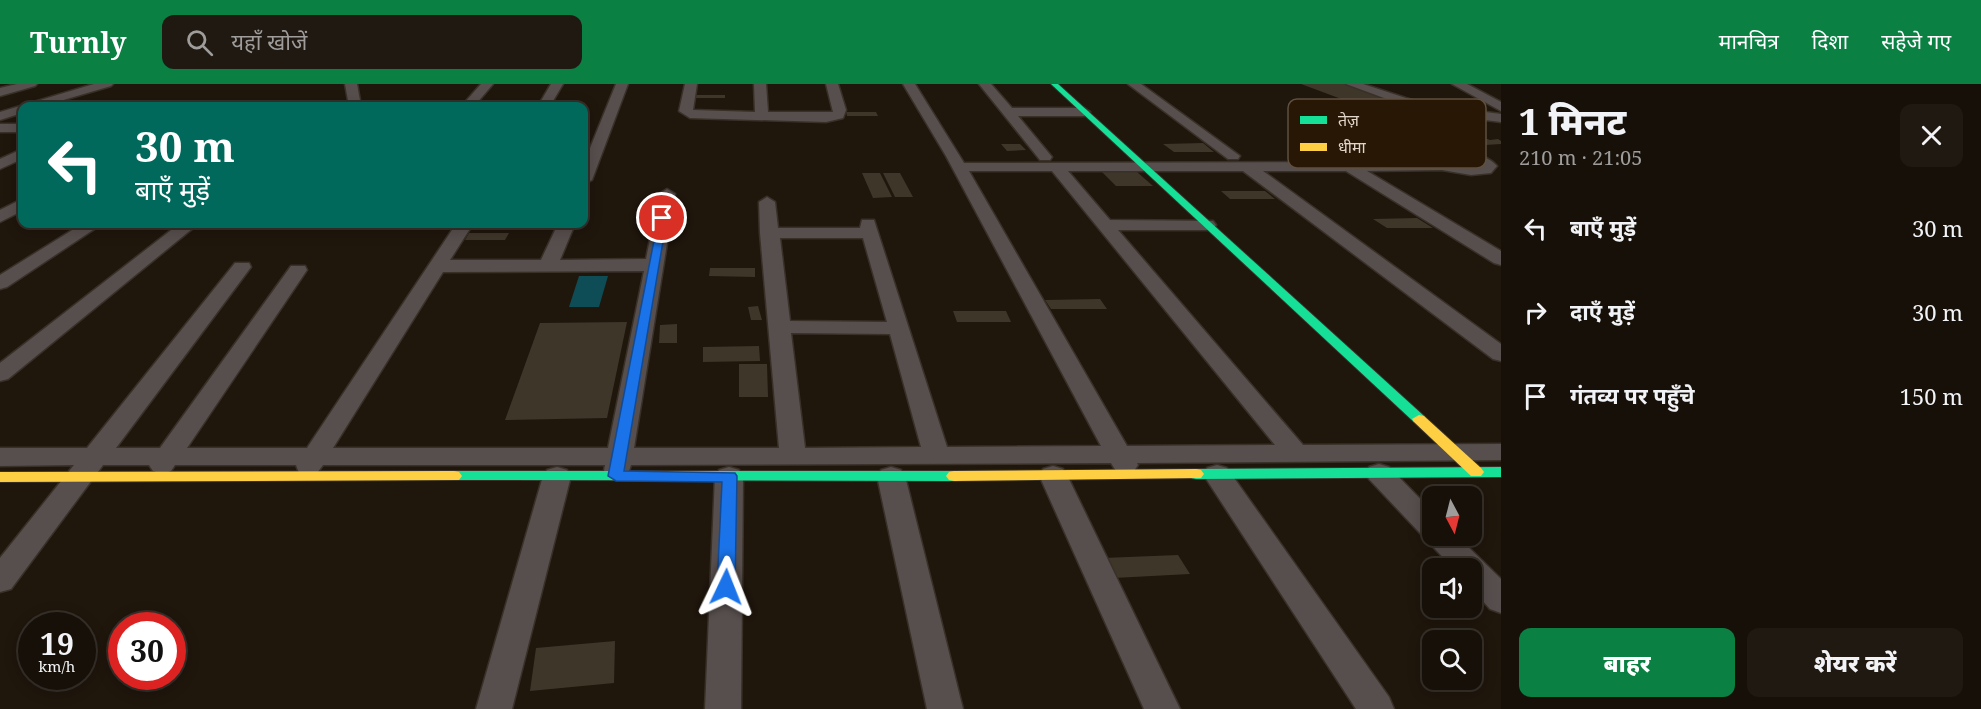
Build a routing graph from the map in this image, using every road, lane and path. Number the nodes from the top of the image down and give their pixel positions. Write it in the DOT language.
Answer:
graph roads {
  1 [pos="31,84"];
  2 [pos="107,84"];
  3 [pos="351,84"];
  4 [pos="487,84"];
  5 [pos="557,84"];
  6 [pos="622,84"];
  7 [pos="691,84"];
  8 [pos="760,84"];
  9 [pos="832,84"];
  10 [pos="909,84"];
  11 [pos="985,84"];
  12 [pos="1054,84"];
  13 [pos="1134,84"];
  14 [pos="1352,84"];
  15 [pos="1458,84"];
  16 [pos="0,92"];
  17 [pos="1396,99"];
  18 [pos="472,101"];
  19 [pos="45,102"];
  20 [pos="353,102"];
  21 [pos="546,102"];
  22 [pos="1501,107"];
  23 [pos="18,110"];
  24 [pos="1008,112"];
  25 [pos="1084,112"];
  26 [pos="1486,116"];
  27 [pos="0,117"];
  28 [pos="762,117"];
  29 [pos="1501,118"];
  30 [pos="0,127"];
  31 [pos="18,128"];
  32 [pos="18,155"];
  33 [pos="1486,156"];
  34 [pos="1501,157"];
  35 [pos="1138,161"];
  36 [pos="1239,161"];
  37 [pos="1288,161"];
  38 [pos="956,162"];
  39 [pos="1051,162"];
  40 [pos="0,165"];
  41 [pos="1352,168"];
  42 [pos="1458,168"];
  43 [pos="1495,168"];
  44 [pos="588,170"];
  45 [pos="667,194"];
  46 [pos="768,202"];
  47 [pos="18,206"];
  48 [pos="0,217"];
  49 [pos="18,217"];
  50 [pos="1103,225"];
  51 [pos="1207,225"];
  52 [pos="87,228"];
  53 [pos="184,228"];
  54 [pos="462,228"];
  55 [pos="564,228"];
  56 [pos="769,233"];
  57 [pos="1501,259"];
  58 [pos="549,264"];
  59 [pos="654,265"];
  60 [pos="438,266"];
  61 [pos="242,267"];
  62 [pos="298,270"];
  63 [pos="0,283"];
  64 [pos="779,327"];
  65 [pos="898,327"];
  66 [pos="1501,354"];
  67 [pos="0,374"];
  68 [pos="1454,452"];
  69 [pos="1501,452"];
  70 [pos="1296,453"];
  71 [pos="171,455"];
  72 [pos="793,456"];
  73 [pos="937,456"];
  74 [pos="0,457"];
  75 [pos="1125,465"];
  76 [pos="87,466"];
  77 [pos="618,466"];
  78 [pos="308,467"];
  79 [pos="1379,472"];
  80 [pos="1476,472"];
  81 [pos="1501,472"];
  82 [pos="1217,474"];
  83 [pos="1053,475"];
  84 [pos="557,476"];
  85 [pos="729,476"];
  86 [pos="891,476"];
  87 [pos="0,477"];
  88 [pos="153,477"];
  89 [pos="1422,517"];
  90 [pos="1449,546"];
  91 [pos="1460,558"];
  92 [pos="0,580"];
  93 [pos="1482,580"];
  94 [pos="1501,600"];
  95 [pos="494,709"];
  96 [pos="723,709"];
  97 [pos="945,709"];
  98 [pos="1162,709"];
  99 [pos="1376,709"];
  1 -- 16 [label="street"];
  2 -- 19 [label="street"];
  3 -- 20 [label="street"];
  4 -- 18 [label="street"];
  5 -- 21 [label="street"];
  6 -- 44 [label="street"];
  7 -- 28 [label="street"];
  8 -- 28 [label="street"];
  9 -- 28 [label="street"];
  10 -- 38 [label="street"];
  11 -- 24 [label="street"];
  12 -- 25 [label="street"];
  13 -- 36 [label="street"];
  14 -- 17 [label="street"];
  15 -- 22 [label="street"];
  23 -- 27 [label="street"];
  24 -- 25 [label="street"];
  24 -- 39 [label="street"];
  25 -- 35 [label="street"];
  26 -- 29 [label="street"];
  27 -- 30 [label="street"];
  30 -- 31 [label="street"];
  32 -- 40 [label="street"];
  33 -- 34 [label="street"];
  35 -- 36 [label="street"];
  35 -- 39 [label="street"];
  35 -- 51 [label="street"];
  36 -- 37 [label="street"];
  36 -- 66 [label="street"];
  38 -- 39 [label="street"];
  38 -- 75 [label="street"];
  39 -- 50 [label="street"];
  41 -- 57 [label="street"];
  42 -- 43 [label="street"];
  45 -- 59 [label="street"];
  46 -- 56 [label="street"];
  47 -- 48 [label="street"];
  48 -- 49 [label="street"];
  50 -- 51 [label="street"];
  50 -- 70 [label="street"];
  51 -- 68 [label="street"];
  52 -- 63 [label="street"];
  53 -- 67 [label="street"];
  54 -- 60 [label="street"];
  55 -- 58 [label="street"];
  56 -- 64 [label="street"];
  56 -- 65 [label="street"];
  58 -- 59 [label="street"];
  58 -- 60 [label="street"];
  59 -- 77 [label="street"];
  60 -- 78 [label="street"];
  61 -- 76 [label="street"];
  62 -- 71 [label="street"];
  64 -- 65 [label="street"];
  64 -- 72 [label="street"];
  65 -- 73 [label="street"];
  68 -- 69 [label="street"];
  68 -- 70 [label="street"];
  68 -- 80 [label="street"];
  70 -- 75 [label="street"];
  71 -- 76 [label="street"];
  71 -- 78 [label="street"];
  71 -- 88 [label="street"];
  72 -- 73 [label="street"];
  72 -- 77 [label="street"];
  73 -- 75 [label="street"];
  74 -- 76 [label="street"];
  75 -- 82 [label="street"];
  75 -- 83 [label="street"];
  76 -- 87 [label="street"];
  76 -- 88 [label="street"];
  76 -- 92 [label="street"];
  77 -- 78 [label="street"];
  77 -- 84 [label="street"];
  77 -- 85 [label="street"];
  78 -- 84 [label="street"];
  78 -- 88 [label="street"];
  79 -- 80 [label="street"];
  79 -- 82 [label="street"];
  79 -- 89 [label="street"];
  80 -- 81 [label="street"];
  82 -- 99 [label="street"];
  83 -- 86 [label="street"];
  83 -- 98 [label="street"];
  84 -- 95 [label="street"];
  85 -- 86 [label="street"];
  85 -- 96 [label="street"];
  86 -- 97 [label="street"];
  90 -- 91 [label="street"];
  93 -- 94 [label="street"];
}
